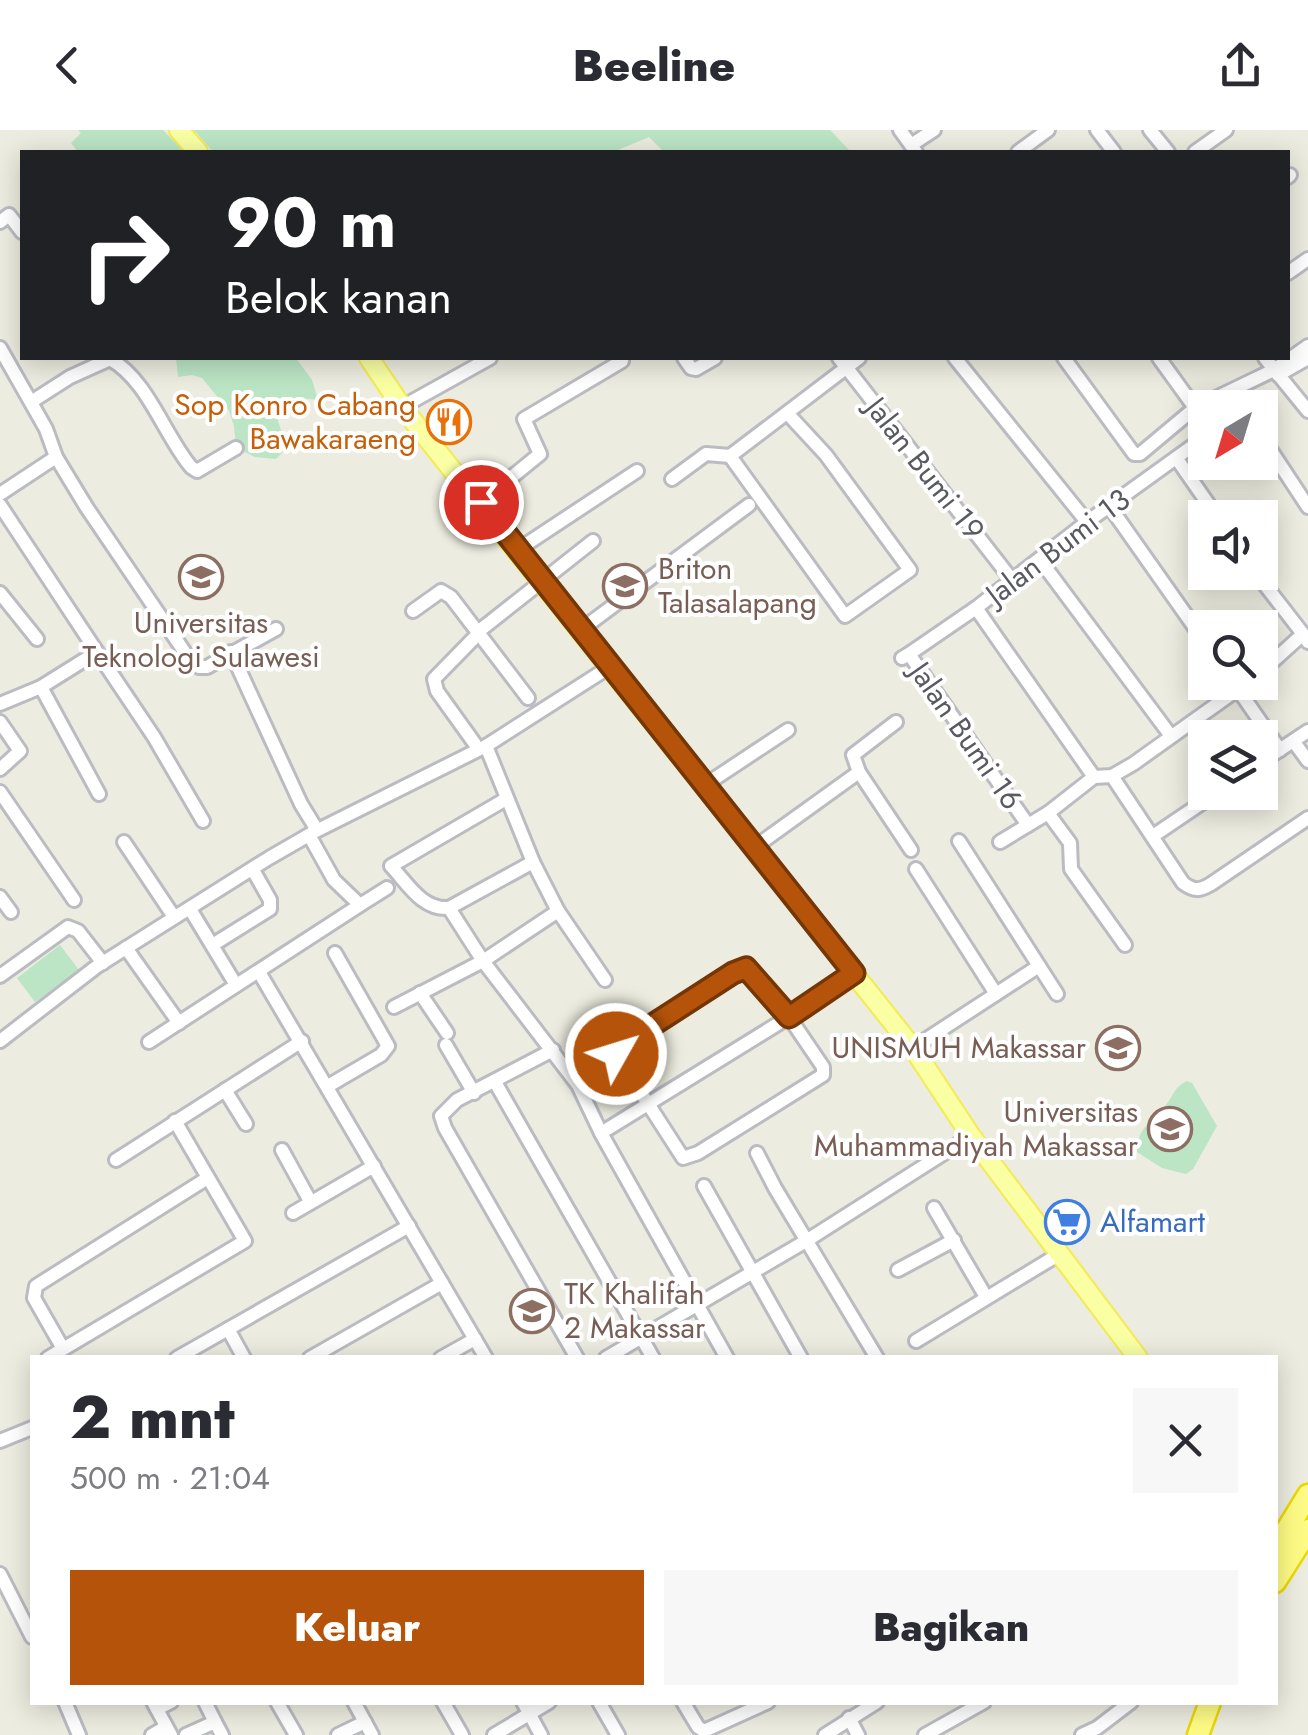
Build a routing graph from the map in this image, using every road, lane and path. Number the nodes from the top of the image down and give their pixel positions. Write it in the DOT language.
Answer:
graph roads {
  1 [pos="179,130"];
  2 [pos="900,130"];
  3 [pos="934,130"];
  4 [pos="1048,130"];
  5 [pos="1097,130"];
  6 [pos="1150,130"];
  7 [pos="1226,130"];
  8 [pos="914,149"];
  9 [pos="196,150"];
  10 [pos="1021,150"];
  11 [pos="1112,150"];
  12 [pos="1166,150"];
  13 [pos="1198,150"];
  14 [pos="0,222"];
  15 [pos="20,229"];
  16 [pos="1,353"];
  17 [pos="1308,358"];
  18 [pos="103,360"];
  19 [pos="110,360"];
  20 [pos="370,360"];
  21 [pos="486,360"];
  22 [pos="712,360"];
  23 [pos="957,360"];
  24 [pos="1065,360"];
  25 [pos="1160,360"];
  26 [pos="622,361"];
  27 [pos="842,362"];
  28 [pos="687,363"];
  29 [pos="1272,368"];
  30 [pos="1229,390"];
  31 [pos="1188,399"];
  32 [pos="31,402"];
  33 [pos="402,406"];
  34 [pos="1308,411"];
  35 [pos="1188,413"];
  36 [pos="788,414"];
  37 [pos="236,448"];
  38 [pos="1188,450"];
  39 [pos="730,456"];
  40 [pos="56,457"];
  41 [pos="1177,459"];
  42 [pos="1278,461"];
  43 [pos="637,471"];
  44 [pos="672,480"];
  45 [pos="0,494"];
  46 [pos="1205,500"];
  47 [pos="481,502"];
  48 [pos="748,504"];
  49 [pos="0,505"];
  50 [pos="1110,507"];
  51 [pos="1308,507"];
  52 [pos="1087,522"];
  53 [pos="593,541"];
  54 [pos="519,549"];
  55 [pos="1040,560"];
  56 [pos="543,579"];
  57 [pos="1012,580"];
  58 [pos="1269,590"];
  59 [pos="0,593"];
  60 [pos="976,608"];
  61 [pos="413,610"];
  62 [pos="1188,618"];
  63 [pos="582,629"];
  64 [pos="276,630"];
  65 [pos="480,632"];
  66 [pos="1305,638"];
  67 [pos="37,639"];
  68 [pos="97,652"];
  69 [pos="231,652"];
  70 [pos="905,656"];
  71 [pos="1278,658"];
  72 [pos="611,666"];
  73 [pos="40,687"];
  74 [pos="528,698"];
  75 [pos="1220,700"];
  76 [pos="1249,700"];
  77 [pos="0,703"];
  78 [pos="0,722"];
  79 [pos="896,722"];
  80 [pos="788,730"];
  81 [pos="1308,731"];
  82 [pos="1172,736"];
  83 [pos="1294,742"];
  84 [pos="480,745"];
  85 [pos="1280,750"];
  86 [pos="1308,761"];
  87 [pos="0,769"];
  88 [pos="859,772"];
  89 [pos="1112,776"];
  90 [pos="1094,777"];
  91 [pos="705,785"];
  92 [pos="0,792"];
  93 [pos="100,794"];
  94 [pos="506,799"];
  95 [pos="1191,810"];
  96 [pos="1048,813"];
  97 [pos="1308,818"];
  98 [pos="203,821"];
  99 [pos="1028,825"];
  100 [pos="313,832"];
  101 [pos="1153,836"];
  102 [pos="959,841"];
  103 [pos="124,842"];
  104 [pos="1000,842"];
  105 [pos="754,847"];
  106 [pos="911,850"];
  107 [pos="533,862"];
  108 [pos="916,869"];
  109 [pos="252,870"];
  110 [pos="387,888"];
  111 [pos="0,897"];
  112 [pos="74,900"];
  113 [pos="360,905"];
  114 [pos="449,908"];
  115 [pos="190,909"];
  116 [pos="558,911"];
  117 [pos="11,912"];
  118 [pos="174,917"];
  119 [pos="214,944"];
  120 [pos="1125,944"];
  121 [pos="126,948"];
  122 [pos="335,953"];
  123 [pos="483,961"];
  124 [pos="103,962"];
  125 [pos="1039,966"];
  126 [pos="259,972"];
  127 [pos="854,973"];
  128 [pos="0,976"];
  129 [pos="605,980"];
  130 [pos="236,986"];
  131 [pos="420,993"];
  132 [pos="996,994"];
  133 [pos="1057,994"];
  134 [pos="394,1007"];
  135 [pos="789,1017"];
  136 [pos="179,1023"];
  137 [pos="0,1041"];
  138 [pos="149,1042"];
  139 [pos="302,1042"];
  140 [pos="913,1048"];
  141 [pos="553,1050"];
  142 [pos="495,1082"];
  143 [pos="328,1086"];
  144 [pos="225,1090"];
  145 [pos="474,1093"];
  146 [pos="645,1103"];
  147 [pos="175,1122"];
  148 [pos="246,1124"];
  149 [pos="602,1133"];
  150 [pos="972,1136"];
  151 [pos="282,1150"];
  152 [pos="757,1153"];
  153 [pos="116,1160"];
  154 [pos="374,1166"];
  155 [pos="206,1179"];
  156 [pos="704,1186"];
  157 [pos="310,1202"];
  158 [pos="934,1208"];
  159 [pos="293,1214"];
  160 [pos="409,1226"];
  161 [pos="954,1240"];
  162 [pos="806,1241"];
  163 [pos="1062,1253"];
  164 [pos="898,1270"];
  165 [pos="752,1273"];
  166 [pos="442,1283"];
  167 [pos="986,1297"];
  168 [pos="697,1305"];
  169 [pos="228,1329"];
  170 [pos="642,1338"];
  171 [pos="475,1339"];
  172 [pos="916,1341"];
  173 [pos="62,1347"];
  174 [pos="52,1355"];
  175 [pos="182,1355"];
  176 [pos="242,1355"];
  177 [pos="315,1355"];
  178 [pos="446,1355"];
  179 [pos="484,1355"];
  180 [pos="575,1355"];
  181 [pos="611,1355"];
  182 [pos="651,1355"];
  183 [pos="725,1355"];
  184 [pos="799,1355"];
  185 [pos="875,1355"];
  186 [pos="1136,1355"];
  187 [pos="30,1429"];
  188 [pos="0,1441"];
  189 [pos="1308,1496"];
  190 [pos="1290,1525"];
  191 [pos="1278,1571"];
  192 [pos="0,1574"];
  193 [pos="30,1633"];
  194 [pos="66,1705"];
  195 [pos="206,1705"];
  196 [pos="279,1705"];
  197 [pos="356,1705"];
  198 [pos="445,1705"];
  199 [pos="601,1705"];
  200 [pos="686,1705"];
  201 [pos="761,1705"];
  202 [pos="979,1705"];
  203 [pos="1127,1705"];
  204 [pos="1197,1705"];
  205 [pos="1209,1705"];
  206 [pos="155,1706"];
  207 [pos="526,1708"];
  208 [pos="854,1711"];
  209 [pos="364,1722"];
  210 [pos="218,1728"];
  211 [pos="168,1731"];
  212 [pos="79,1735"];
  213 [pos="152,1735"];
  214 [pos="186,1735"];
  215 [pos="296,1735"];
  216 [pos="338,1735"];
  217 [pos="372,1735"];
  218 [pos="462,1735"];
  219 [pos="494,1735"];
  220 [pos="541,1735"];
  221 [pos="618,1735"];
  222 [pos="825,1735"];
  223 [pos="858,1735"];
  224 [pos="925,1735"];
  225 [pos="1082,1735"];
  226 [pos="1186,1735"];
  227 [pos="1198,1735"];
  1 -- 9 [label="main road"];
  2 -- 8 [label="street"];
  3 -- 8 [label="street"];
  4 -- 10 [label="street"];
  5 -- 11 [label="street"];
  6 -- 12 [label="street"];
  7 -- 13 [label="street"];
  14 -- 15 [label="street"];
  16 -- 32 [label="street"];
  17 -- 29 [label="street"];
  18 -- 32 [label="street"];
  19 -- 37 [label="street"];
  20 -- 33 [label="main road"];
  21 -- 33 [label="street"];
  22 -- 28 [label="street"];
  23 -- 52 [label="street"];
  24 -- 35 [label="street"];
  25 -- 31 [label="street"];
  26 -- 47 [label="street"];
  27 -- 36 [label="street"];
  27 -- 57 [label="street, Jalan Bumi 19"];
  29 -- 30 [label="street"];
  29 -- 34 [label="street"];
  32 -- 40 [label="street"];
  33 -- 47 [label="main road"];
  36 -- 39 [label="street"];
  36 -- 39 [label="street"];
  38 -- 41 [label="street, Jalan Bumi 13"];
  39 -- 44 [label="street"];
  40 -- 45 [label="street"];
  40 -- 69 [label="street"];
  41 -- 46 [label="street"];
  41 -- 50 [label="street, Jalan Bumi 13"];
  42 -- 51 [label="street"];
  43 -- 54 [label="street"];
  47 -- 54 [label="main road"];
  48 -- 63 [label="street"];
  49 -- 68 [label="street"];
  50 -- 52 [label="street, Jalan Bumi 13"];
  50 -- 62 [label="street"];
  52 -- 55 [label="street, Jalan Bumi 13"];
  53 -- 56 [label="street"];
  54 -- 56 [label="main road"];
  55 -- 57 [label="street, Jalan Bumi 13"];
  55 -- 82 [label="street"];
  56 -- 63 [label="main road"];
  56 -- 65 [label="street"];
  57 -- 60 [label="street, Jalan Bumi 13"];
  58 -- 66 [label="street"];
  59 -- 67 [label="street"];
  60 -- 70 [label="street, Jalan Bumi 13"];
  60 -- 90 [label="street"];
  61 -- 65 [label="street"];
  63 -- 72 [label="main road"];
  64 -- 69 [label="street"];
  65 -- 74 [label="street"];
  65 -- 84 [label="street"];
  66 -- 71 [label="street"];
  68 -- 73 [label="street"];
  68 -- 98 [label="street"];
  69 -- 100 [label="street"];
  70 -- 99 [label="street, Jalan Bumi 16"];
  72 -- 84 [label="street"];
  72 -- 91 [label="main road"];
  73 -- 77 [label="street"];
  73 -- 93 [label="street"];
  75 -- 82 [label="street"];
  76 -- 85 [label="street"];
  78 -- 87 [label="street"];
  79 -- 88 [label="street"];
  80 -- 91 [label="street"];
  81 -- 83 [label="street"];
  82 -- 89 [label="street"];
  83 -- 85 [label="street"];
  83 -- 86 [label="street"];
  84 -- 94 [label="street"];
  84 -- 100 [label="street"];
  88 -- 105 [label="street"];
  88 -- 106 [label="street"];
  89 -- 90 [label="street"];
  89 -- 101 [label="street"];
  90 -- 96 [label="street"];
  91 -- 105 [label="main road"];
  92 -- 112 [label="street"];
  94 -- 107 [label="street"];
  94 -- 114 [label="street"];
  95 -- 101 [label="street"];
  96 -- 99 [label="street"];
  96 -- 120 [label="street"];
  97 -- 101 [label="street"];
  99 -- 104 [label="street"];
  100 -- 109 [label="street"];
  100 -- 113 [label="street"];
  102 -- 125 [label="street"];
  103 -- 118 [label="street"];
  105 -- 127 [label="main road"];
  107 -- 114 [label="street"];
  107 -- 116 [label="street"];
  108 -- 132 [label="street"];
  109 -- 115 [label="street"];
  109 -- 119 [label="street"];
  110 -- 113 [label="street"];
  111 -- 117 [label="street"];
  113 -- 126 [label="street"];
  114 -- 123 [label="street"];
  115 -- 118 [label="street"];
  115 -- 119 [label="street"];
  116 -- 123 [label="street"];
  116 -- 129 [label="street"];
  118 -- 121 [label="street"];
  119 -- 130 [label="street"];
  121 -- 124 [label="street"];
  121 -- 136 [label="street"];
  122 -- 143 [label="street"];
  123 -- 131 [label="street"];
  123 -- 141 [label="street"];
  124 -- 128 [label="street"];
  124 -- 137 [label="street"];
  125 -- 132 [label="street"];
  125 -- 133 [label="street"];
  126 -- 130 [label="street"];
  126 -- 139 [label="street"];
  127 -- 135 [label="street"];
  127 -- 140 [label="main road"];
  130 -- 136 [label="street"];
  131 -- 134 [label="street"];
  131 -- 145 [label="street"];
  132 -- 140 [label="street"];
  135 -- 146 [label="street"];
  135 -- 146 [label="street"];
  135 -- 146 [label="street"];
  136 -- 138 [label="street"];
  139 -- 143 [label="street"];
  139 -- 144 [label="street"];
  140 -- 150 [label="main road"];
  141 -- 142 [label="street"];
  141 -- 149 [label="street"];
  142 -- 145 [label="street"];
  142 -- 170 [label="street"];
  143 -- 154 [label="street"];
  144 -- 147 [label="street"];
  144 -- 148 [label="street"];
  145 -- 180 [label="street"];
  146 -- 149 [label="street"];
  147 -- 153 [label="street"];
  147 -- 155 [label="street"];
  149 -- 168 [label="street"];
  150 -- 162 [label="street"];
  150 -- 163 [label="main road"];
  151 -- 157 [label="street"];
  152 -- 162 [label="street"];
  154 -- 157 [label="street"];
  154 -- 160 [label="street"];
  155 -- 173 [label="street"];
  155 -- 173 [label="street"];
  156 -- 165 [label="street"];
  157 -- 159 [label="street"];
  158 -- 161 [label="street"];
  160 -- 166 [label="street"];
  160 -- 169 [label="street"];
  161 -- 164 [label="street"];
  161 -- 167 [label="street"];
  162 -- 165 [label="street"];
  162 -- 185 [label="street"];
  163 -- 167 [label="street"];
  163 -- 186 [label="main road"];
  165 -- 168 [label="street"];
  165 -- 184 [label="street"];
  166 -- 171 [label="street"];
  166 -- 177 [label="street"];
  167 -- 172 [label="street"];
  168 -- 170 [label="street"];
  168 -- 183 [label="street"];
  169 -- 175 [label="street"];
  169 -- 176 [label="street"];
  170 -- 181 [label="street"];
  170 -- 182 [label="street"];
  171 -- 178 [label="street"];
  171 -- 179 [label="street"];
  173 -- 174 [label="street"];
  187 -- 188 [label="street"];
  189 -- 190 [label="highway"];
  190 -- 191 [label="highway"];
  192 -- 193 [label="street"];
  194 -- 212 [label="street"];
  195 -- 210 [label="street"];
  196 -- 215 [label="street"];
  197 -- 209 [label="street"];
  198 -- 218 [label="street"];
  199 -- 221 [label="street"];
  200 -- 201 [label="street"];
  202 -- 224 [label="street"];
  203 -- 225 [label="street"];
  204 -- 226 [label="highway"];
  205 -- 227 [label="highway"];
  206 -- 211 [label="street"];
  207 -- 219 [label="street"];
  207 -- 220 [label="street"];
  208 -- 222 [label="street"];
  208 -- 223 [label="street"];
  209 -- 216 [label="street"];
  209 -- 217 [label="street"];
  210 -- 214 [label="street"];
  211 -- 213 [label="street"];
}
